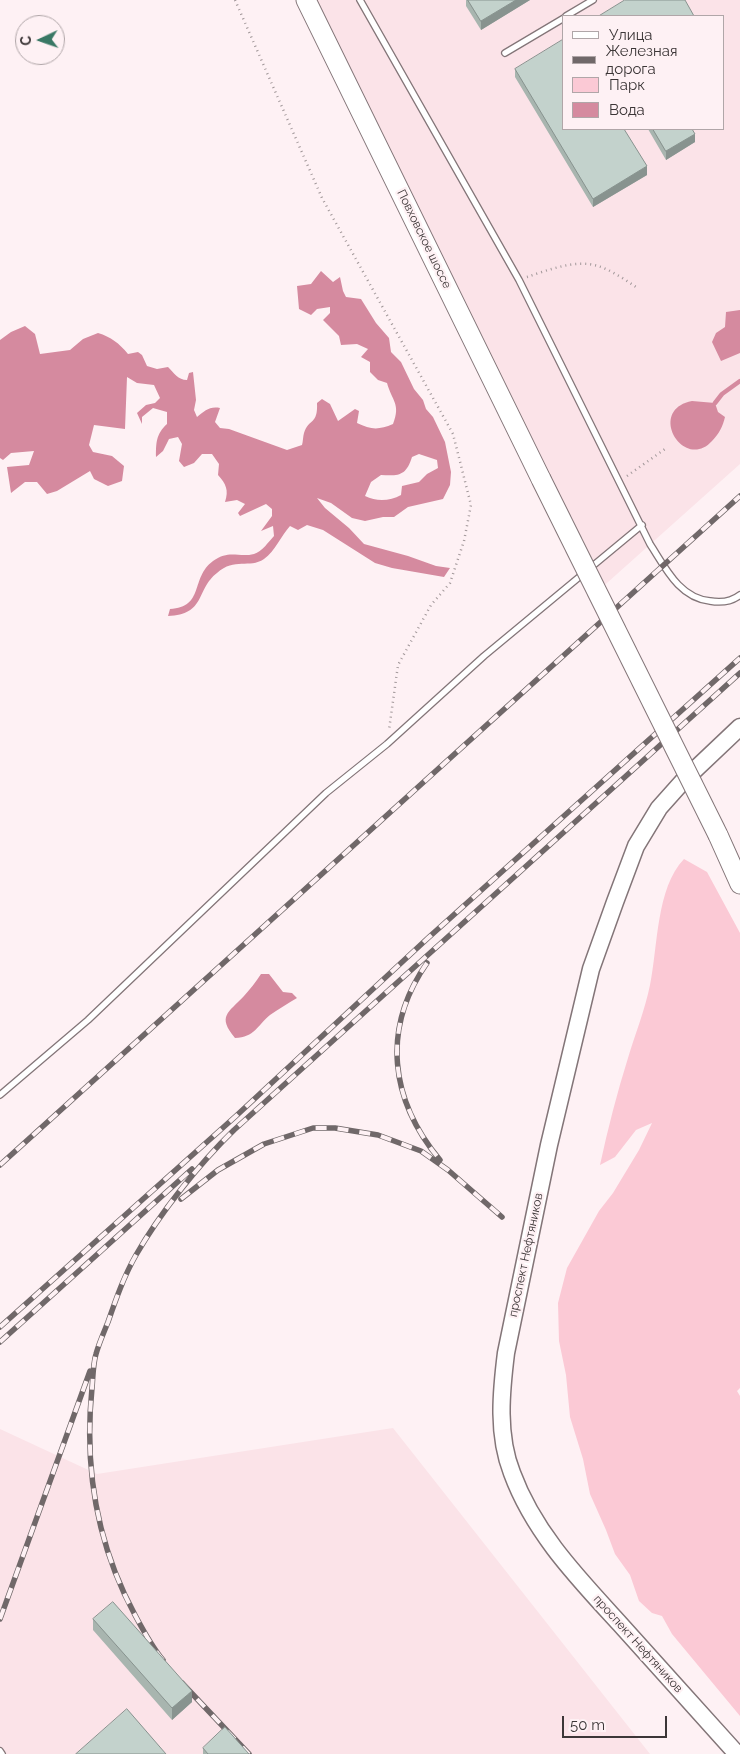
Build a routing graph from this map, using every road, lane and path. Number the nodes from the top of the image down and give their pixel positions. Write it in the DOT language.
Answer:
graph roads {
  1 [pos="235,0"];
  2 [pos="306,0"];
  3 [pos="360,0"];
  4 [pos="593,0"];
  5 [pos="568,15"];
  6 [pos="562,19"];
  7 [pos="505,53"];
  8 [pos="519,280"];
  9 [pos="636,287"];
  10 [pos="665,449"];
  11 [pos="620,481"];
  12 [pos="642,525"];
  13 [pos="740,595"];
  14 [pos="740,727"];
  15 [pos="388,744"];
  16 [pos="740,884"];
  17 [pos="0,1096"];
  18 [pos="737,1754"];
  1 -- 15 [label="path"];
  2 -- 16 [label="main road, Повховское шоссе, bridge"];
  3 -- 8 [label="lane"];
  4 -- 5 [label="lane"];
  6 -- 7 [label="lane"];
  8 -- 9 [label="path"];
  8 -- 11 [label="lane"];
  10 -- 11 [label="path"];
  11 -- 12 [label="lane"];
  12 -- 13 [label="lane"];
  12 -- 15 [label="lane"];
  14 -- 18 [label="main road, проспект Нефтяников"];
  15 -- 17 [label="lane"];
}
